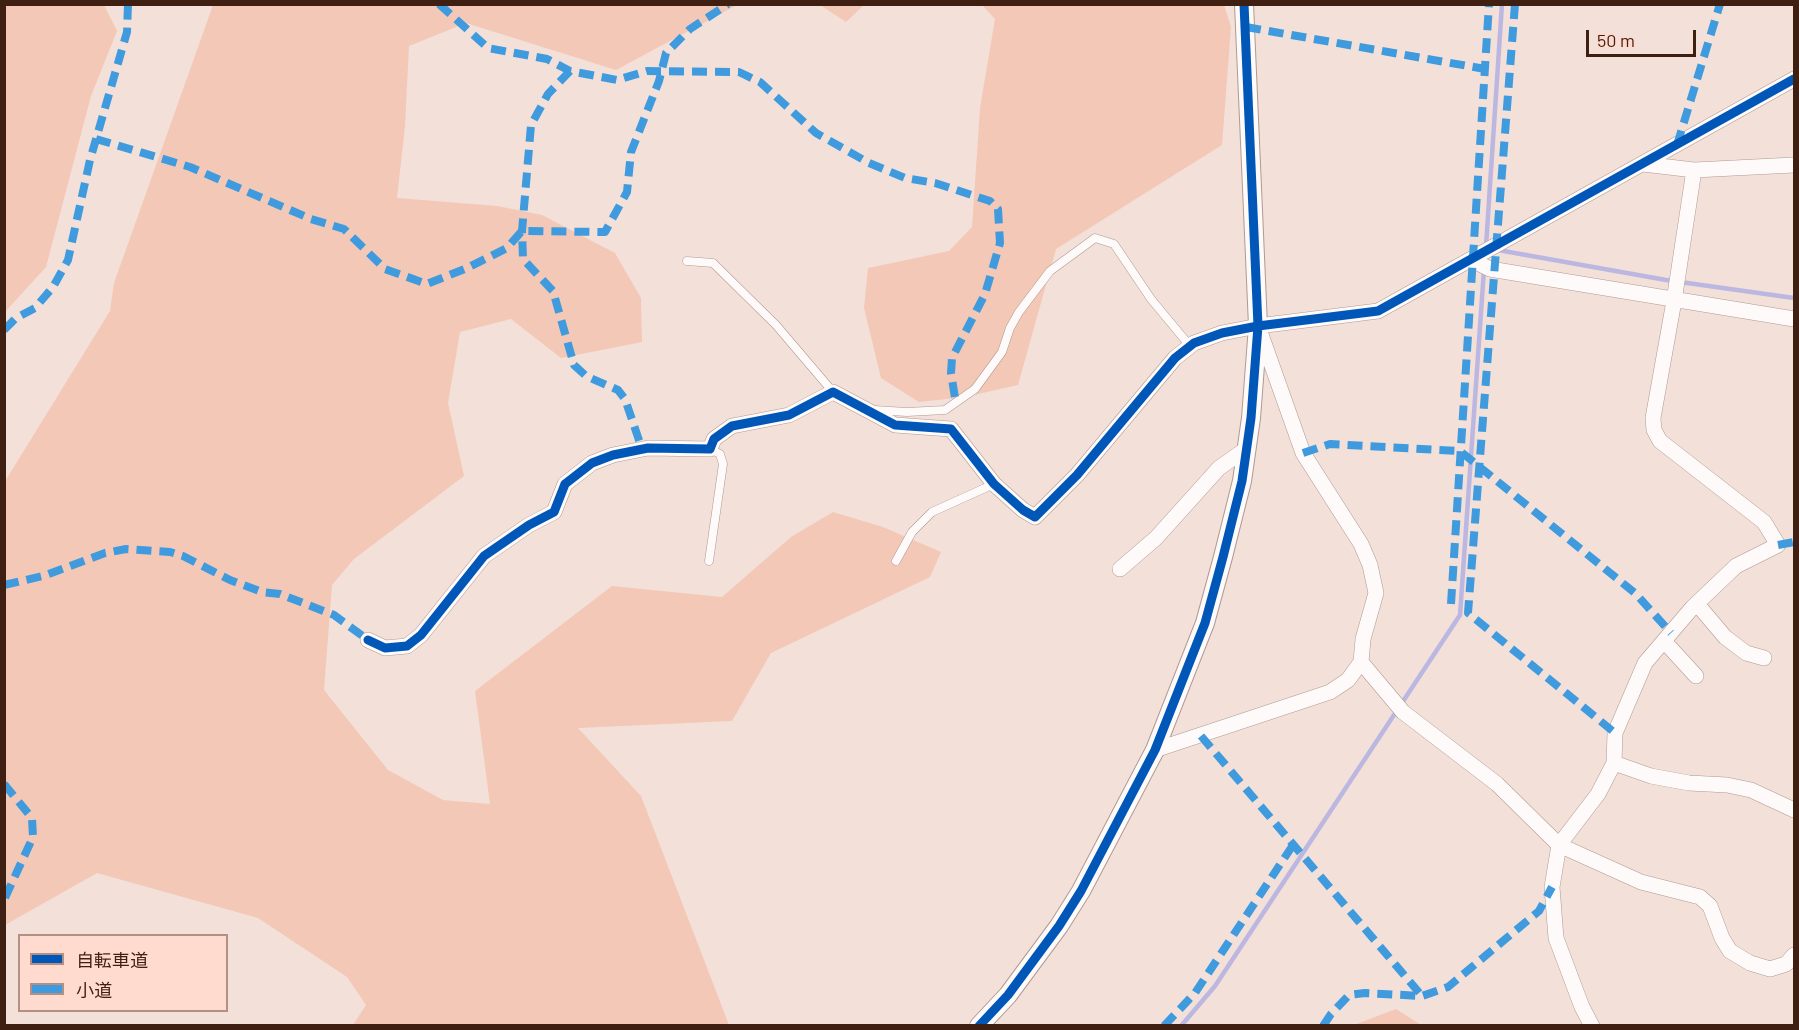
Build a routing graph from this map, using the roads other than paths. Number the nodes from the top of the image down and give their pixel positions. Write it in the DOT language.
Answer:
graph roads {
  1 [pos="1244,4"];
  2 [pos="1794,80"];
  3 [pos="1642,164"];
  4 [pos="1794,165"];
  5 [pos="1694,170"];
  6 [pos="687,261"];
  7 [pos="1472,261"];
  8 [pos="1674,301"];
  9 [pos="1794,319"];
  10 [pos="1258,326"];
  11 [pos="1190,346"];
  12 [pos="833,392"];
  13 [pos="866,409"];
  14 [pos="710,449"];
  15 [pos="1246,449"];
  16 [pos="994,484"];
  17 [pos="709,561"];
  18 [pos="896,561"];
  19 [pos="1120,569"];
  20 [pos="1697,604"];
  21 [pos="368,640"];
  22 [pos="1664,641"];
  23 [pos="1764,658"];
  24 [pos="1361,662"];
  25 [pos="1696,676"];
  26 [pos="1155,750"];
  27 [pos="1614,763"];
  28 [pos="1794,810"];
  29 [pos="1559,845"];
  30 [pos="1794,955"];
  31 [pos="979,1026"];
  32 [pos="1592,1026"];
  1 -- 10 [label="street"];
  2 -- 3 [label="street"];
  3 -- 5 [label="street"];
  3 -- 7 [label="street"];
  4 -- 5 [label="street"];
  5 -- 8 [label="street"];
  6 -- 12 [label="lane"];
  7 -- 8 [label="street"];
  7 -- 10 [label="street"];
  8 -- 9 [label="street"];
  8 -- 20 [label="street"];
  10 -- 11 [label="street"];
  10 -- 15 [label="street"];
  10 -- 24 [label="street"];
  11 -- 13 [label="lane"];
  11 -- 16 [label="street"];
  12 -- 13 [label="street"];
  12 -- 14 [label="street"];
  13 -- 16 [label="street"];
  14 -- 17 [label="lane"];
  14 -- 21 [label="street"];
  15 -- 19 [label="street"];
  15 -- 26 [label="street"];
  16 -- 18 [label="lane"];
  20 -- 22 [label="street"];
  20 -- 23 [label="street"];
  22 -- 25 [label="street"];
  22 -- 27 [label="street"];
  24 -- 26 [label="street"];
  24 -- 29 [label="street"];
  26 -- 31 [label="street"];
  27 -- 28 [label="street"];
  27 -- 29 [label="street"];
  29 -- 30 [label="street"];
  29 -- 32 [label="street"];
}
